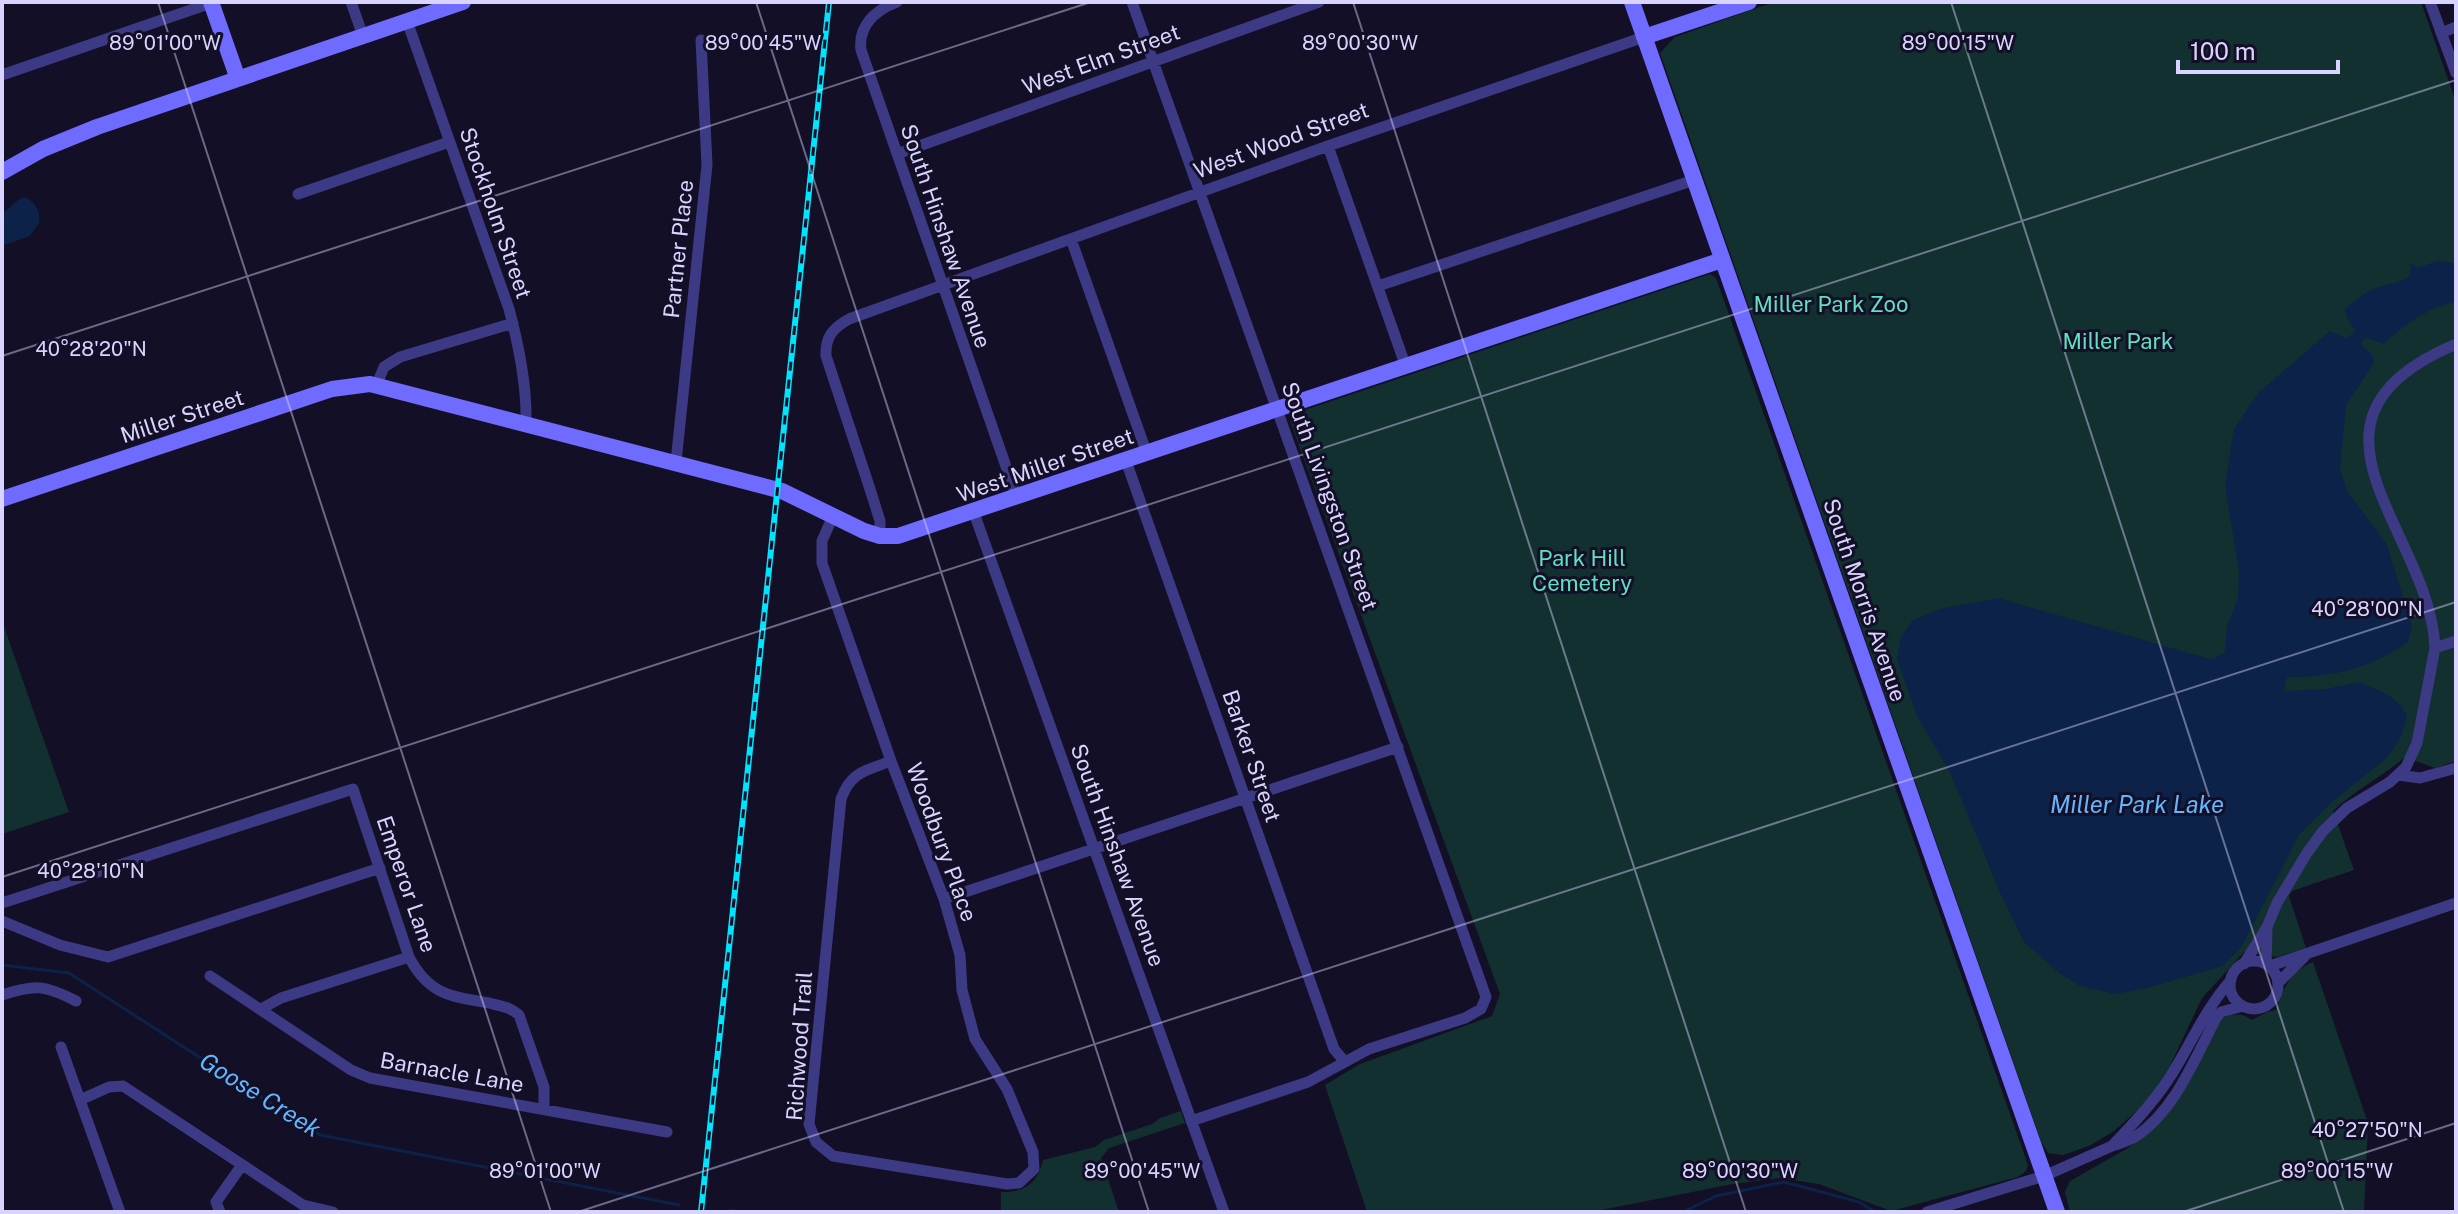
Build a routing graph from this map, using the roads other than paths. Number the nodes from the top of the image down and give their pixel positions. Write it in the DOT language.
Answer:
graph roads {
  1 [pos="351,2"];
  2 [pos="463,2"];
  3 [pos="897,2"];
  4 [pos="1132,2"];
  5 [pos="1319,2"];
  6 [pos="1632,2"];
  7 [pos="1749,2"];
  8 [pos="2430,2"];
  9 [pos="211,3"];
  10 [pos="407,21"];
  11 [pos="2456,27"];
  12 [pos="2441,33"];
  13 [pos="363,36"];
  14 [pos="1644,37"];
  15 [pos="701,40"];
  16 [pos="1153,61"];
  17 [pos="2456,73"];
  18 [pos="2,75"];
  19 [pos="238,79"];
  20 [pos="449,142"];
  21 [pos="1328,146"];
  22 [pos="897,154"];
  23 [pos="2,172"];
  24 [pos="1694,180"];
  25 [pos="1200,192"];
  26 [pos="298,194"];
  27 [pos="1071,239"];
  28 [pos="1722,260"];
  29 [pos="941,286"];
  30 [pos="1378,286"];
  31 [pos="513,323"];
  32 [pos="2456,344"];
  33 [pos="1406,367"];
  34 [pos="377,384"];
  35 [pos="1278,410"];
  36 [pos="526,424"];
  37 [pos="1147,454"];
  38 [pos="1126,461"];
  39 [pos="676,462"];
  40 [pos="1017,498"];
  41 [pos="2,499"];
  42 [pos="974,513"];
  43 [pos="833,516"];
  44 [pos="880,536"];
  45 [pos="2456,641"];
  46 [pos="2435,648"];
  47 [pos="1398,747"];
  48 [pos="891,761"];
  49 [pos="2456,768"];
  50 [pos="2398,775"];
  51 [pos="1245,799"];
  52 [pos="1096,849"];
  53 [pos="380,868"];
  54 [pos="944,899"];
  55 [pos="2,903"];
  56 [pos="2456,903"];
  57 [pos="2,921"];
  58 [pos="2267,927"];
  59 [pos="2305,956"];
  60 [pos="409,957"];
  61 [pos="2244,964"];
  62 [pos="2268,965"];
  63 [pos="210,976"];
  64 [pos="2231,980"];
  65 [pos="2278,983"];
  66 [pos="2,995"];
  67 [pos="76,1001"];
  68 [pos="2243,1006"];
  69 [pos="261,1009"];
  70 [pos="61,1047"];
  71 [pos="1345,1062"];
  72 [pos="80,1100"];
  73 [pos="544,1109"];
  74 [pos="1191,1121"];
  75 [pos="667,1132"];
  76 [pos="2112,1146"];
  77 [pos="242,1165"];
  78 [pos="2044,1176"];
  79 [pos="1028,1177"];
  80 [pos="120,1212"];
  81 [pos="220,1212"];
  82 [pos="333,1212"];
  83 [pos="1224,1212"];
  84 [pos="1927,1212"];
  85 [pos="2057,1212"];
  1 -- 13 [label="street"];
  2 -- 10 [label="street"];
  3 -- 22 [label="street, South Hinshaw Avenue"];
  4 -- 16 [label="street, South Livingston Street"];
  5 -- 16 [label="street, West Elm Street"];
  6 -- 14 [label="street, South Morris Avenue"];
  7 -- 14 [label="street, West Wood Street"];
  8 -- 12 [label="street"];
  9 -- 18 [label="street"];
  9 -- 19 [label="street"];
  10 -- 13 [label="street"];
  10 -- 20 [label="street, Stockholm Street"];
  11 -- 12 [label="street"];
  12 -- 17 [label="street"];
  13 -- 19 [label="street"];
  14 -- 21 [label="street, West Wood Street"];
  14 -- 24 [label="street, South Morris Avenue"];
  15 -- 39 [label="street, Partner Place"];
  16 -- 22 [label="street, West Elm Street"];
  16 -- 25 [label="street, South Livingston Street"];
  19 -- 23 [label="street"];
  20 -- 26 [label="street"];
  20 -- 31 [label="street, Stockholm Street"];
  21 -- 25 [label="street, West Wood Street"];
  21 -- 30 [label="street"];
  22 -- 29 [label="street, South Hinshaw Avenue"];
  24 -- 28 [label="street, South Morris Avenue"];
  24 -- 30 [label="street"];
  25 -- 27 [label="street, West Wood Street"];
  25 -- 35 [label="street, South Livingston Street"];
  27 -- 29 [label="street, West Wood Street"];
  27 -- 37 [label="street"];
  28 -- 33 [label="street, West Miller Street"];
  28 -- 78 [label="street, South Morris Avenue"];
  29 -- 40 [label="street, South Hinshaw Avenue"];
  29 -- 44 [label="street, West Wood Street"];
  30 -- 33 [label="street"];
  31 -- 34 [label="street"];
  31 -- 36 [label="street, Stockholm Street"];
  32 -- 46 [label="street"];
  33 -- 35 [label="street, West Miller Street"];
  34 -- 36 [label="street"];
  34 -- 41 [label="street, Miller Street"];
  35 -- 37 [label="street, West Miller Street"];
  35 -- 47 [label="street, South Livingston Street"];
  36 -- 39 [label="street"];
  37 -- 38 [label="street, West Miller Street"];
  38 -- 40 [label="street, West Miller Street"];
  38 -- 51 [label="street, Barker Street"];
  39 -- 43 [label="street"];
  40 -- 42 [label="street, West Miller Street"];
  42 -- 44 [label="street, West Miller Street"];
  42 -- 52 [label="street, South Hinshaw Avenue"];
  43 -- 44 [label="street"];
  43 -- 48 [label="street, Woodbury Place"];
  45 -- 46 [label="street"];
  46 -- 50 [label="street"];
  47 -- 51 [label="street"];
  47 -- 71 [label="street, South Livingston Street"];
  48 -- 54 [label="street, Woodbury Place"];
  48 -- 79 [label="street, Richwood Trail"];
  49 -- 50 [label="street"];
  50 -- 58 [label="street"];
  51 -- 52 [label="street"];
  51 -- 71 [label="street, Barker Street"];
  52 -- 54 [label="street"];
  52 -- 74 [label="street, South Hinshaw Avenue"];
  53 -- 55 [label="street, Emperor Lane"];
  53 -- 57 [label="street"];
  53 -- 60 [label="street, Emperor Lane"];
  54 -- 79 [label="street, Woodbury Place"];
  56 -- 59 [label="street"];
  58 -- 61 [label="street"];
  58 -- 62 [label="street"];
  59 -- 62 [label="street"];
  59 -- 65 [label="street"];
  60 -- 69 [label="street"];
  60 -- 73 [label="street, Emperor Lane"];
  61 -- 62 [label="street"];
  61 -- 64 [label="street"];
  62 -- 65 [label="street"];
  63 -- 69 [label="street, Barnacle Lane"];
  64 -- 68 [label="street"];
  64 -- 76 [label="street"];
  65 -- 68 [label="street"];
  66 -- 67 [label="street"];
  68 -- 76 [label="street"];
  69 -- 73 [label="street, Barnacle Lane"];
  70 -- 72 [label="street"];
  71 -- 74 [label="street"];
  72 -- 77 [label="street"];
  72 -- 80 [label="street"];
  73 -- 75 [label="street, Barnacle Lane"];
  74 -- 83 [label="street, South Hinshaw Avenue"];
  76 -- 78 [label="street"];
  77 -- 81 [label="street"];
  77 -- 82 [label="street"];
  78 -- 84 [label="street"];
  78 -- 85 [label="street, South Morris Avenue"];
}
